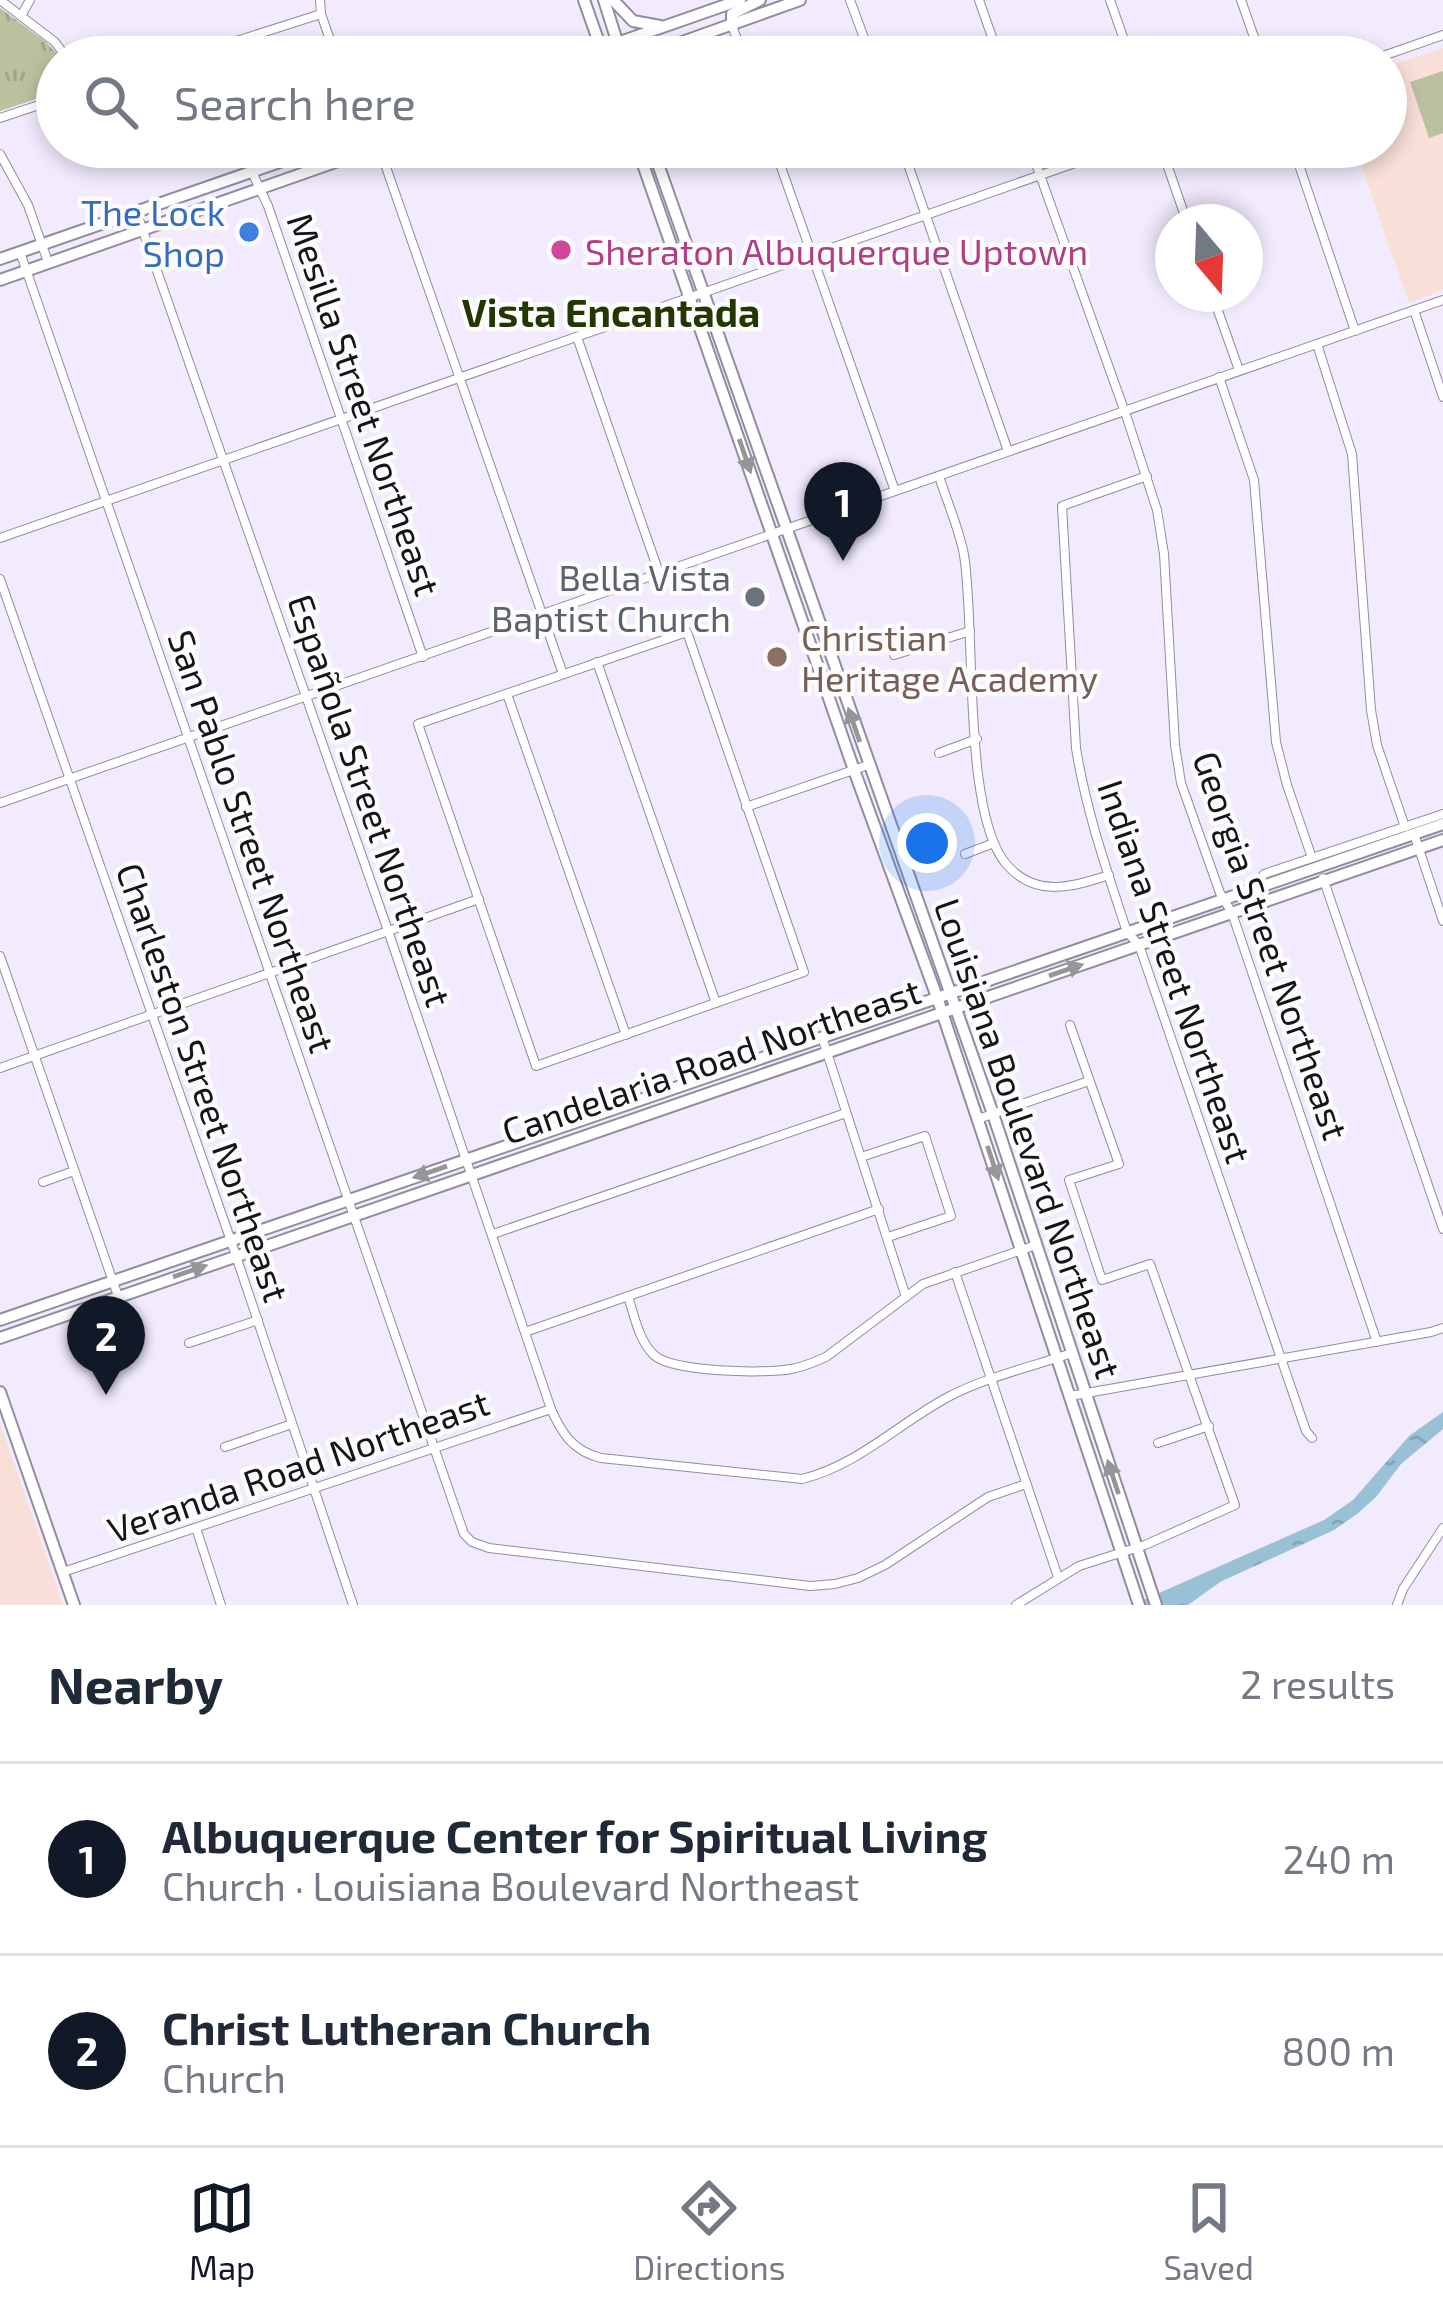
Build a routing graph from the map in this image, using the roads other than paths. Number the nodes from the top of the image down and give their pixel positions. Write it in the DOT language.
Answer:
graph roads {
  1 [pos="1,0"];
  2 [pos="30,0"];
  3 [pos="320,0"];
  4 [pos="584,0"];
  5 [pos="608,0"];
  6 [pos="740,0"];
  7 [pos="760,0"];
  8 [pos="800,0"];
  9 [pos="850,0"];
  10 [pos="979,0"];
  11 [pos="1110,0"];
  12 [pos="1241,0"];
  13 [pos="321,14"];
  14 [pos="21,16"];
  15 [pos="732,25"];
  16 [pos="664,27"];
  17 [pos="1443,35"];
  18 [pos="47,36"];
  19 [pos="252,36"];
  20 [pos="329,36"];
  21 [pos="596,36"];
  22 [pos="616,36"];
  23 [pos="638,36"];
  24 [pos="700,36"];
  25 [pos="736,36"];
  26 [pos="863,36"];
  27 [pos="992,36"];
  28 [pos="1123,36"];
  29 [pos="1254,36"];
  30 [pos="1407,48"];
  31 [pos="36,106"];
  32 [pos="0,118"];
  33 [pos="0,154"];
  34 [pos="261,168"];
  35 [pos="318,168"];
  36 [pos="386,168"];
  37 [pos="645,168"];
  38 [pos="658,168"];
  39 [pos="781,168"];
  40 [pos="909,168"];
  41 [pos="1037,168"];
  42 [pos="1062,168"];
  43 [pos="1168,168"];
  44 [pos="1299,168"];
  45 [pos="252,171"];
  46 [pos="1040,176"];
  47 [pos="260,188"];
  48 [pos="1181,204"];
  49 [pos="136,211"];
  50 [pos="926,215"];
  51 [pos="143,229"];
  52 [pos="43,245"];
  53 [pos="20,252"];
  54 [pos="812,255"];
  55 [pos="0,259"];
  56 [pos="48,262"];
  57 [pos="27,270"];
  58 [pos="0,280"];
  59 [pos="696,295"];
  60 [pos="1443,300"];
  61 [pos="1414,310"];
  62 [pos="1218,312"];
  63 [pos="1355,331"];
  64 [pos="578,337"];
  65 [pos="1317,344"];
  66 [pos="1239,370"];
  67 [pos="1219,377"];
  68 [pos="460,378"];
  69 [pos="1443,397"];
  70 [pos="1124,412"];
  71 [pos="342,419"];
  72 [pos="1008,451"];
  73 [pos="224,460"];
  74 [pos="939,476"];
  75 [pos="1147,476"];
  76 [pos="895,491"];
  77 [pos="105,501"];
  78 [pos="786,529"];
  79 [pos="772,534"];
  80 [pos="0,538"];
  81 [pos="659,573"];
  82 [pos="0,579"];
  83 [pos="542,614"];
  84 [pos="970,631"];
  85 [pos="895,655"];
  86 [pos="423,657"];
  87 [pos="597,662"];
  88 [pos="563,674"];
  89 [pos="507,694"];
  90 [pos="307,697"];
  91 [pos="188,738"];
  92 [pos="976,739"];
  93 [pos="939,753"];
  94 [pos="868,765"];
  95 [pos="854,770"];
  96 [pos="70,779"];
  97 [pos="0,803"];
  98 [pos="746,807"];
  99 [pos="1443,814"];
  100 [pos="1443,824"];
  101 [pos="1410,831"];
  102 [pos="1443,840"];
  103 [pos="994,843"];
  104 [pos="1419,849"];
  105 [pos="965,854"];
  106 [pos="1315,862"];
  107 [pos="1109,875"];
  108 [pos="1325,881"];
  109 [pos="479,899"];
  110 [pos="1223,899"];
  111 [pos="1232,913"];
  112 [pos="1443,921"];
  113 [pos="388,932"];
  114 [pos="1127,932"];
  115 [pos="1139,945"];
  116 [pos="0,956"];
  117 [pos="271,973"];
  118 [pos="944,995"];
  119 [pos="716,1003"];
  120 [pos="949,1010"];
  121 [pos="152,1014"];
  122 [pos="1070,1025"];
  123 [pos="626,1035"];
  124 [pos="822,1037"];
  125 [pos="826,1052"];
  126 [pos="35,1056"];
  127 [pos="0,1068"];
  128 [pos="1089,1082"];
  129 [pos="846,1112"];
  130 [pos="993,1114"];
  131 [pos="979,1119"];
  132 [pos="861,1157"];
  133 [pos="467,1160"];
  134 [pos="74,1171"];
  135 [pos="472,1174"];
  136 [pos="43,1182"];
  137 [pos="349,1200"];
  138 [pos="878,1210"];
  139 [pos="355,1215"];
  140 [pos="1443,1229"];
  141 [pos="493,1234"];
  142 [pos="888,1237"];
  143 [pos="231,1241"];
  144 [pos="1036,1245"];
  145 [pos="1022,1250"];
  146 [pos="236,1256"];
  147 [pos="955,1272"];
  148 [pos="113,1282"];
  149 [pos="118,1296"];
  150 [pos="628,1296"];
  151 [pos="906,1297"];
  152 [pos="0,1320"];
  153 [pos="257,1320"];
  154 [pos="1443,1328"];
  155 [pos="525,1332"];
  156 [pos="0,1338"];
  157 [pos="1377,1342"];
  158 [pos="188,1343"];
  159 [pos="1072,1353"];
  160 [pos="1058,1358"];
  161 [pos="1280,1358"];
  162 [pos="1190,1375"];
  163 [pos="992,1380"];
  164 [pos="0,1392"];
  165 [pos="1086,1394"];
  166 [pos="1070,1396"];
  167 [pos="551,1408"];
  168 [pos="292,1424"];
  169 [pos="1209,1426"];
  170 [pos="1312,1438"];
  171 [pos="1158,1442"];
  172 [pos="225,1447"];
  173 [pos="433,1448"];
  174 [pos="1026,1484"];
  175 [pos="315,1487"];
  176 [pos="196,1528"];
  177 [pos="1441,1534"];
  178 [pos="1136,1546"];
  179 [pos="1122,1551"];
  180 [pos="63,1572"];
  181 [pos="1058,1578"];
  182 [pos="1137,1600"];
  183 [pos="74,1605"];
  184 [pos="221,1605"];
  185 [pos="353,1605"];
  186 [pos="1016,1605"];
  187 [pos="1156,1605"];
  188 [pos="1397,1605"];
  1 -- 14 [label="street"];
  2 -- 14 [label="street"];
  3 -- 13 [label="street"];
  4 -- 21 [label="main road"];
  5 -- 16 [label="main road"];
  5 -- 22 [label="main road"];
  6 -- 16 [label="main road"];
  7 -- 15 [label="main road"];
  8 -- 15 [label="main road"];
  9 -- 26 [label="street"];
  10 -- 27 [label="street"];
  11 -- 28 [label="street"];
  12 -- 29 [label="street"];
  13 -- 19 [label="street"];
  13 -- 20 [label="street"];
  14 -- 18 [label="street"];
  15 -- 24 [label="main road"];
  15 -- 25 [label="street"];
  16 -- 23 [label="main road"];
  17 -- 30 [label="street"];
  31 -- 32 [label="street"];
  33 -- 52 [label="street"];
  34 -- 45 [label="main road"];
  35 -- 47 [label="main road"];
  36 -- 68 [label="street"];
  37 -- 59 [label="main road, Louisiana Boulevard Northeast"];
  38 -- 59 [label="main road, Louisiana Boulevard Northeast"];
  39 -- 54 [label="street"];
  40 -- 50 [label="street"];
  41 -- 46 [label="street, Georgia Street Northeast"];
  42 -- 46 [label="street"];
  43 -- 48 [label="street"];
  44 -- 63 [label="street"];
  45 -- 47 [label="street, Mesilla Street Northeast"];
  45 -- 49 [label="main road"];
  46 -- 50 [label="street"];
  46 -- 70 [label="street, Georgia Street Northeast"];
  47 -- 51 [label="main road"];
  47 -- 71 [label="street, Mesilla Street Northeast"];
  49 -- 51 [label="street, Española Street Northeast"];
  49 -- 52 [label="main road"];
  50 -- 54 [label="street"];
  50 -- 72 [label="street"];
  51 -- 56 [label="main road"];
  51 -- 73 [label="street, Española Street Northeast"];
  52 -- 53 [label="main road"];
  52 -- 56 [label="street"];
  53 -- 55 [label="main road"];
  53 -- 57 [label="street, San Pablo Street Northeast"];
  54 -- 59 [label="street"];
  54 -- 76 [label="street"];
  56 -- 57 [label="main road"];
  57 -- 58 [label="main road"];
  57 -- 77 [label="street, San Pablo Street Northeast"];
  59 -- 64 [label="street"];
  59 -- 78 [label="main road, Louisiana Boulevard Northeast"];
  59 -- 79 [label="main road, Louisiana Boulevard Northeast, one-way"];
  60 -- 61 [label="street"];
  61 -- 63 [label="street"];
  61 -- 69 [label="street"];
  62 -- 66 [label="street"];
  63 -- 65 [label="street"];
  64 -- 68 [label="street"];
  64 -- 81 [label="street"];
  65 -- 66 [label="street"];
  65 -- 101 [label="street"];
  66 -- 67 [label="street"];
  67 -- 70 [label="street"];
  67 -- 106 [label="street"];
  68 -- 71 [label="street"];
  68 -- 83 [label="street"];
  70 -- 72 [label="street"];
  70 -- 75 [label="street, Georgia Street Northeast"];
  71 -- 73 [label="street"];
  71 -- 86 [label="street, Mesilla Street Northeast"];
  72 -- 74 [label="street"];
  73 -- 77 [label="street"];
  73 -- 90 [label="street, Española Street Northeast"];
  74 -- 76 [label="street"];
  74 -- 84 [label="street"];
  75 -- 107 [label="street, Indiana Street Northeast"];
  75 -- 110 [label="street, Georgia Street Northeast"];
  76 -- 78 [label="street"];
  77 -- 80 [label="street"];
  77 -- 91 [label="street, San Pablo Street Northeast"];
  78 -- 79 [label="street"];
  94 -- 78 [label="main road, Louisiana Boulevard Northeast, one-way"];
  79 -- 81 [label="street"];
  79 -- 95 [label="main road, Louisiana Boulevard Northeast"];
  81 -- 83 [label="street"];
  82 -- 96 [label="street, Charleston Street Northeast"];
  83 -- 86 [label="street"];
  83 -- 88 [label="street"];
  84 -- 85 [label="street"];
  84 -- 92 [label="street"];
  86 -- 90 [label="street"];
  87 -- 88 [label="street"];
  87 -- 98 [label="street"];
  87 -- 119 [label="street"];
  88 -- 89 [label="street"];
  89 -- 109 [label="street"];
  89 -- 123 [label="street"];
  90 -- 91 [label="street"];
  90 -- 113 [label="street, Española Street Northeast"];
  91 -- 96 [label="street"];
  91 -- 117 [label="street, San Pablo Street Northeast"];
  92 -- 93 [label="street"];
  92 -- 103 [label="street"];
  94 -- 95 [label="street"];
  94 -- 118 [label="main road, Louisiana Boulevard Northeast"];
  95 -- 98 [label="street"];
  95 -- 118 [label="main road, Louisiana Boulevard Northeast"];
  96 -- 97 [label="street"];
  96 -- 121 [label="street, Charleston Street Northeast"];
  98 -- 119 [label="street"];
  99 -- 101 [label="street"];
  100 -- 101 [label="main road, Candelaria Road Northeast"];
  101 -- 104 [label="street"];
  101 -- 106 [label="main road, Candelaria Road Northeast"];
  102 -- 104 [label="main road, Candelaria Road Northeast"];
  103 -- 105 [label="street"];
  103 -- 107 [label="street"];
  104 -- 108 [label="main road, Candelaria Road Northeast"];
  104 -- 112 [label="street"];
  106 -- 108 [label="street"];
  106 -- 110 [label="main road, Candelaria Road Northeast"];
  107 -- 114 [label="street, Indiana Street Northeast"];
  108 -- 111 [label="main road, Candelaria Road Northeast"];
  108 -- 140 [label="street"];
  109 -- 113 [label="street"];
  109 -- 123 [label="street"];
  110 -- 111 [label="street, Georgia Street Northeast"];
  110 -- 114 [label="main road, Candelaria Road Northeast"];
  111 -- 115 [label="main road, Candelaria Road Northeast"];
  111 -- 157 [label="street, Georgia Street Northeast"];
  113 -- 117 [label="street"];
  113 -- 133 [label="street, Española Street Northeast"];
  114 -- 115 [label="street, Indiana Street Northeast"];
  114 -- 118 [label="main road, Candelaria Road Northeast"];
  120 -- 115 [label="main road, Candelaria Road Northeast, one-way"];
  115 -- 161 [label="street, Indiana Street Northeast"];
  116 -- 126 [label="street"];
  117 -- 121 [label="street"];
  117 -- 137 [label="street, San Pablo Street Northeast"];
  118 -- 120 [label="main road, Louisiana Boulevard Northeast"];
  118 -- 124 [label="main road, Candelaria Road Northeast"];
  119 -- 123 [label="street"];
  120 -- 125 [label="main road, Candelaria Road Northeast"];
  120 -- 130 [label="main road, Louisiana Boulevard Northeast"];
  120 -- 131 [label="main road, Louisiana Boulevard Northeast"];
  121 -- 126 [label="street"];
  121 -- 143 [label="street, Charleston Street Northeast"];
  122 -- 128 [label="street"];
  124 -- 125 [label="street"];
  124 -- 133 [label="main road, Candelaria Road Northeast"];
  125 -- 129 [label="street"];
  125 -- 135 [label="main road, Candelaria Road Northeast"];
  126 -- 127 [label="street"];
  126 -- 134 [label="street"];
  128 -- 130 [label="street"];
  128 -- 162 [label="street"];
  129 -- 132 [label="street"];
  129 -- 141 [label="street"];
  130 -- 131 [label="street"];
  130 -- 144 [label="main road, Louisiana Boulevard Northeast"];
  131 -- 145 [label="main road, Louisiana Boulevard Northeast, one-way"];
  132 -- 138 [label="street"];
  132 -- 142 [label="street"];
  133 -- 135 [label="street, Española Street Northeast"];
  133 -- 137 [label="main road, Candelaria Road Northeast, one-way"];
  134 -- 136 [label="street"];
  134 -- 148 [label="street"];
  135 -- 139 [label="main road, Candelaria Road Northeast"];
  135 -- 141 [label="street, Española Street Northeast"];
  137 -- 139 [label="street, San Pablo Street Northeast"];
  137 -- 143 [label="main road, Candelaria Road Northeast"];
  138 -- 142 [label="street"];
  138 -- 150 [label="street"];
  139 -- 146 [label="main road, Candelaria Road Northeast"];
  139 -- 173 [label="street, San Pablo Street Northeast"];
  141 -- 155 [label="street, Española Street Northeast"];
  142 -- 151 [label="street"];
  143 -- 146 [label="street, Charleston Street Northeast"];
  143 -- 148 [label="main road, Candelaria Road Northeast"];
  144 -- 145 [label="street"];
  144 -- 159 [label="main road, Louisiana Boulevard Northeast"];
  145 -- 147 [label="street"];
  145 -- 160 [label="main road, Louisiana Boulevard Northeast"];
  149 -- 146 [label="main road, Candelaria Road Northeast, one-way"];
  146 -- 153 [label="street, Charleston Street Northeast"];
  147 -- 151 [label="street"];
  147 -- 163 [label="street"];
  148 -- 149 [label="street"];
  148 -- 152 [label="main road, Candelaria Road Northeast"];
  149 -- 156 [label="main road, Candelaria Road Northeast"];
  150 -- 151 [label="street"];
  150 -- 155 [label="street"];
  153 -- 158 [label="street"];
  153 -- 168 [label="street, Charleston Street Northeast"];
  154 -- 157 [label="street"];
  155 -- 167 [label="street, Española Street Northeast"];
  157 -- 161 [label="street"];
  159 -- 160 [label="street, Española Street Northeast"];
  159 -- 165 [label="main road, Louisiana Boulevard Northeast"];
  160 -- 163 [label="street, Española Street Northeast"];
  160 -- 166 [label="main road, Louisiana Boulevard Northeast"];
  161 -- 162 [label="street"];
  161 -- 170 [label="street, Indiana Street Northeast"];
  162 -- 165 [label="street"];
  162 -- 169 [label="street"];
  163 -- 167 [label="street, Española Street Northeast"];
  163 -- 174 [label="street"];
  164 -- 180 [label="main road"];
  165 -- 166 [label="street"];
  178 -- 165 [label="main road, Louisiana Boulevard Northeast, one-way"];
  166 -- 179 [label="main road, Louisiana Boulevard Northeast"];
  167 -- 173 [label="street, Veranda Road Northeast"];
  168 -- 172 [label="street"];
  168 -- 175 [label="street, Charleston Street Northeast"];
  169 -- 171 [label="street"];
  169 -- 178 [label="street"];
  173 -- 174 [label="street, San Pablo Street Northeast"];
  173 -- 175 [label="street, Veranda Road Northeast"];
  174 -- 181 [label="street"];
  175 -- 176 [label="street, Veranda Road Northeast"];
  175 -- 185 [label="street, Charleston Street Northeast"];
  176 -- 180 [label="street, Veranda Road Northeast"];
  176 -- 184 [label="street"];
  177 -- 188 [label="street"];
  178 -- 179 [label="street"];
  178 -- 187 [label="main road, Louisiana Boulevard Northeast"];
  179 -- 181 [label="street"];
  179 -- 182 [label="main road, Louisiana Boulevard Northeast"];
  180 -- 183 [label="main road"];
  181 -- 186 [label="street"];
}
